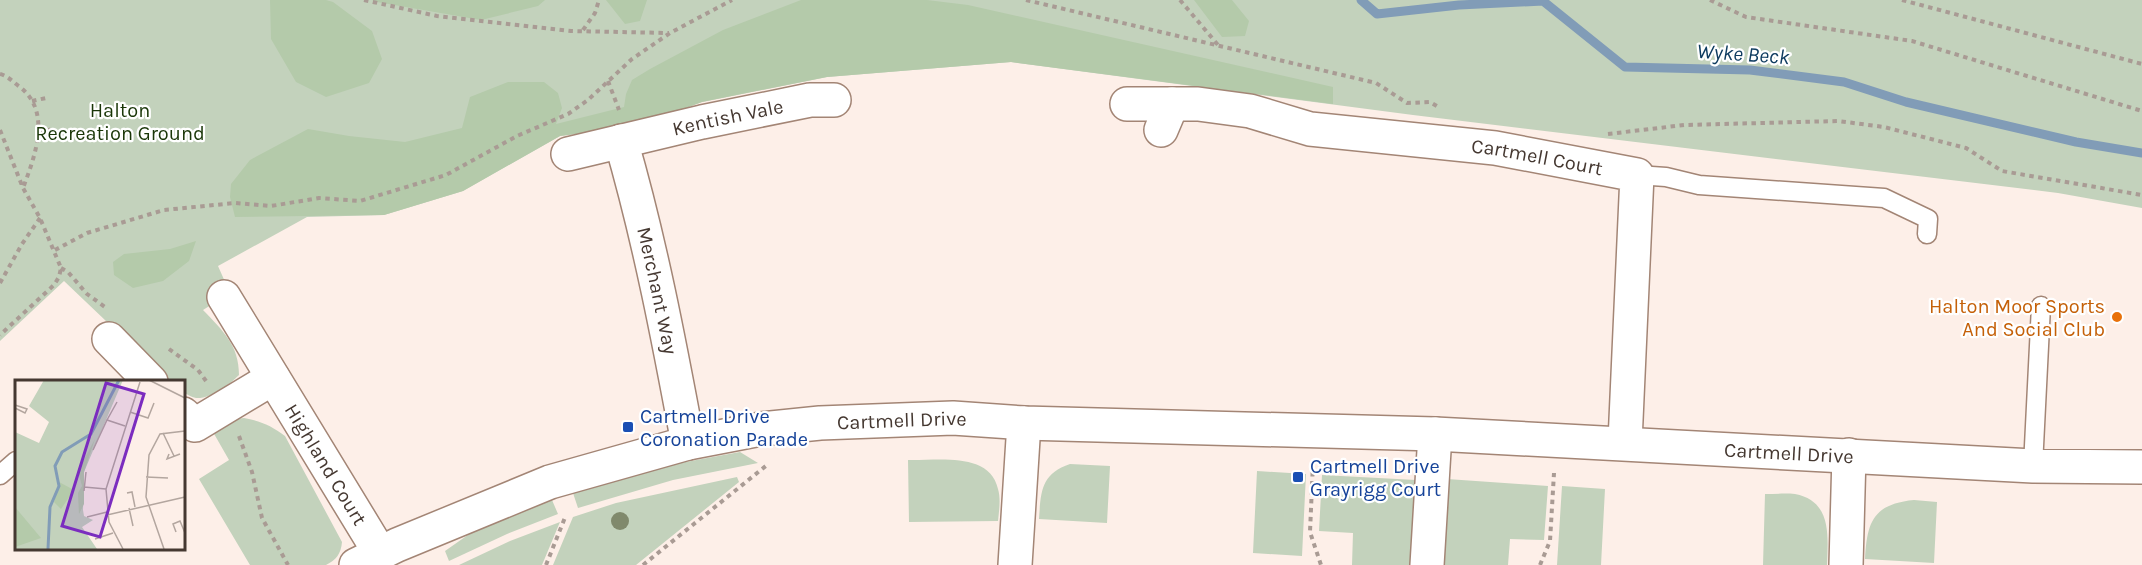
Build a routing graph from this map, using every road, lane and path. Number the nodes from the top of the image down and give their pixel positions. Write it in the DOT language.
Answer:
graph roads {
  1 [pos="364,0"];
  2 [pos="599,0"];
  3 [pos="732,0"];
  4 [pos="1026,0"];
  5 [pos="1180,0"];
  6 [pos="1710,0"];
  7 [pos="1902,0"];
  8 [pos="583,31"];
  9 [pos="670,33"];
  10 [pos="1218,45"];
  11 [pos="2142,64"];
  12 [pos="0,74"];
  13 [pos="46,98"];
  14 [pos="834,100"];
  15 [pos="32,101"];
  16 [pos="1127,104"];
  17 [pos="2142,111"];
  18 [pos="1449,112"];
  19 [pos="52,129"];
  20 [pos="0,130"];
  21 [pos="38,134"];
  22 [pos="1607,135"];
  23 [pos="621,141"];
  24 [pos="568,154"];
  25 [pos="1637,175"];
  26 [pos="23,188"];
  27 [pos="2142,195"];
  28 [pos="40,219"];
  29 [pos="1928,234"];
  30 [pos="55,250"];
  31 [pos="0,283"];
  32 [pos="224,297"];
  33 [pos="2041,306"];
  34 [pos="0,334"];
  35 [pos="109,339"];
  36 [pos="273,378"];
  37 [pos="149,380"];
  38 [pos="224,407"];
  39 [pos="184,415"];
  40 [pos="1024,423"];
  41 [pos="1314,430"];
  42 [pos="1436,434"];
  43 [pos="1556,439"];
  44 [pos="1625,442"];
  45 [pos="688,443"];
  46 [pos="1849,455"];
  47 [pos="15,462"];
  48 [pos="767,465"];
  49 [pos="2033,466"];
  50 [pos="2142,467"];
  51 [pos="0,475"];
  52 [pos="566,515"];
  53 [pos="383,557"];
  54 [pos="288,565"];
  55 [pos="546,565"];
  56 [pos="644,565"];
  57 [pos="1015,565"];
  58 [pos="1321,565"];
  59 [pos="1427,565"];
  60 [pos="1540,565"];
  61 [pos="1846,565"];
  1 -- 8 [label="path"];
  2 -- 8 [label="path"];
  3 -- 9 [label="path"];
  4 -- 10 [label="path"];
  5 -- 10 [label="path"];
  6 -- 17 [label="path"];
  7 -- 11 [label="path"];
  8 -- 9 [label="path"];
  9 -- 30 [label="path"];
  10 -- 18 [label="path"];
  12 -- 15 [label="path"];
  13 -- 15 [label="path"];
  14 -- 23 [label="street, Kentish Vale"];
  15 -- 21 [label="path"];
  16 -- 25 [label="street, Cartmell Court"];
  19 -- 21 [label="path"];
  20 -- 26 [label="path"];
  21 -- 26 [label="path"];
  22 -- 27 [label="path"];
  23 -- 24 [label="street, Kentish Vale"];
  23 -- 45 [label="street, Merchant Way"];
  25 -- 29 [label="lane"];
  25 -- 44 [label="street"];
  26 -- 28 [label="path"];
  28 -- 30 [label="path"];
  28 -- 31 [label="path"];
  30 -- 34 [label="path"];
  32 -- 36 [label="street, Highland Court"];
  33 -- 49 [label="lane"];
  35 -- 37 [label="street"];
  36 -- 38 [label="street"];
  36 -- 53 [label="street, Highland Court"];
  38 -- 39 [label="street"];
  38 -- 54 [label="path"];
  40 -- 41 [label="street, Cartmell Drive"];
  40 -- 45 [label="street, Cartmell Drive"];
  40 -- 57 [label="street"];
  41 -- 42 [label="street, Cartmell Drive"];
  41 -- 58 [label="path"];
  42 -- 43 [label="street, Cartmell Drive"];
  42 -- 59 [label="street"];
  43 -- 44 [label="street, Cartmell Drive"];
  43 -- 60 [label="path"];
  44 -- 46 [label="street, Cartmell Drive"];
  45 -- 53 [label="street, Cartmell Drive"];
  46 -- 49 [label="street, Cartmell Drive"];
  46 -- 61 [label="street"];
  47 -- 51 [label="lane"];
  48 -- 56 [label="path"];
  49 -- 50 [label="street, Cartmell Drive"];
  52 -- 55 [label="path"];
}
